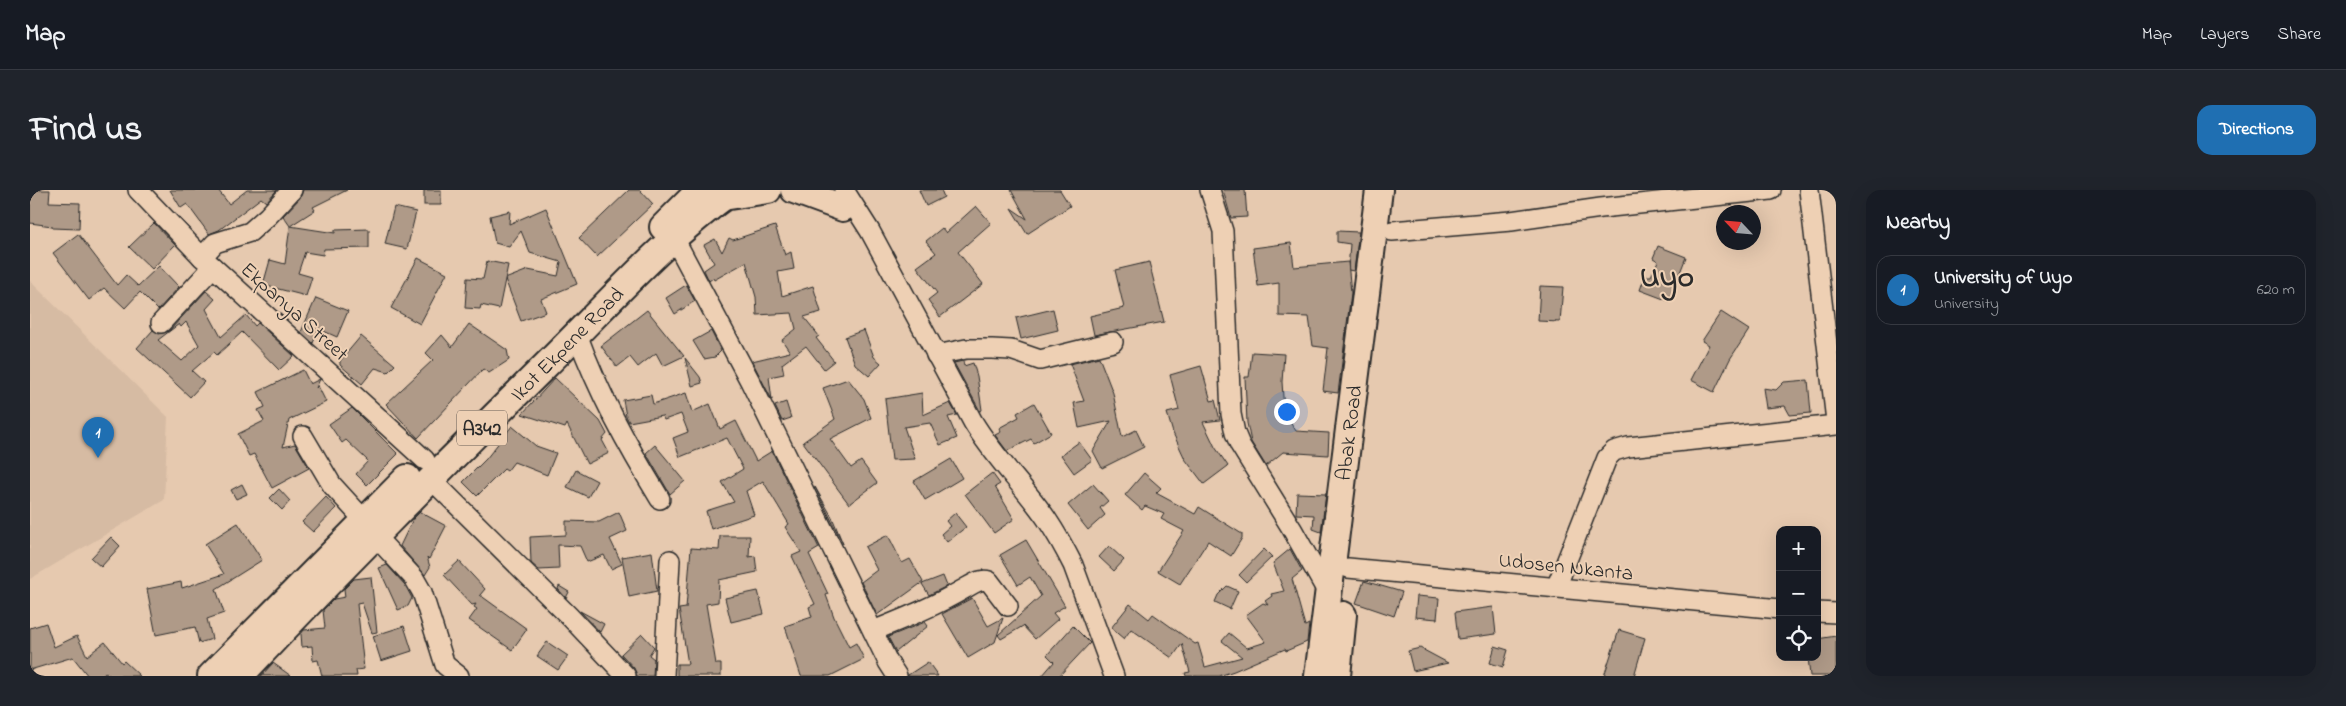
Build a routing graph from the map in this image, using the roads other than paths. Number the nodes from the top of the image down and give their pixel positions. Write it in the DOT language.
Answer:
graph roads {
  1 [pos="138,190"];
  2 [pos="292,190"];
  3 [pos="768,190"];
  4 [pos="794,190"];
  5 [pos="825,190"];
  6 [pos="1210,190"];
  7 [pos="1380,190"];
  8 [pos="1397,190"];
  9 [pos="1772,190"];
  10 [pos="1809,190"];
  11 [pos="709,192"];
  12 [pos="847,198"];
  13 [pos="1392,230"];
  14 [pos="674,238"];
  15 [pos="208,262"];
  16 [pos="161,323"];
  17 [pos="577,334"];
  18 [pos="1113,342"];
  19 [pos="936,355"];
  20 [pos="1836,421"];
  21 [pos="1836,425"];
  22 [pos="303,436"];
  23 [pos="428,470"];
  24 [pos="660,499"];
  25 [pos="370,528"];
  26 [pos="670,560"];
  27 [pos="1348,568"];
  28 [pos="1556,588"];
  29 [pos="1328,593"];
  30 [pos="1008,606"];
  31 [pos="1776,608"];
  32 [pos="289,610"];
  33 [pos="1821,612"];
  34 [pos="1836,613"];
  35 [pos="873,631"];
  36 [pos="211,676"];
  37 [pos="240,676"];
  38 [pos="459,676"];
  39 [pos="626,676"];
  40 [pos="664,676"];
  41 [pos="896,676"];
  42 [pos="1114,676"];
  43 [pos="1318,676"];
  44 [pos="1337,676"];
  1 -- 15 [label="street, Ekpanya Street"];
  2 -- 15 [label="street"];
  3 -- 11 [label="highway"];
  4 -- 12 [label="highway"];
  5 -- 12 [label="street"];
  6 -- 29 [label="street"];
  7 -- 29 [label="highway, Abak Road"];
  8 -- 13 [label="highway, Abak Road"];
  9 -- 13 [label="street"];
  10 -- 20 [label="street"];
  11 -- 14 [label="highway, Ikot Ekpene Road / A342"];
  11 -- 23 [label="highway, Ikot Ekpene Road / A342"];
  12 -- 19 [label="street"];
  13 -- 27 [label="highway, Abak Road"];
  14 -- 17 [label="highway, Ikot Ekpene Road / A342"];
  14 -- 35 [label="street"];
  15 -- 16 [label="street"];
  15 -- 23 [label="street, Ekpanya Street"];
  17 -- 23 [label="highway, Ikot Ekpene Road / A342"];
  17 -- 24 [label="street"];
  18 -- 19 [label="street"];
  19 -- 42 [label="street"];
  21 -- 28 [label="street"];
  22 -- 25 [label="street"];
  23 -- 25 [label="highway, Ikot Ekpene Road / A342"];
  23 -- 39 [label="street, Ekpanya Street"];
  25 -- 32 [label="highway, Ikot Ekpene Road / A342"];
  25 -- 38 [label="street"];
  26 -- 40 [label="street"];
  27 -- 28 [label="street, Udosen Nkanta"];
  27 -- 44 [label="highway, Abak Road"];
  28 -- 31 [label="street, Udosen Nkanta"];
  29 -- 43 [label="highway, Abak Road"];
  30 -- 35 [label="street"];
  32 -- 36 [label="highway, Ikot Ekpene Road / A342"];
  32 -- 37 [label="highway, Ikot Ekpene Road / A342"];
  33 -- 34 [label="street"];
  35 -- 41 [label="street"];
}
